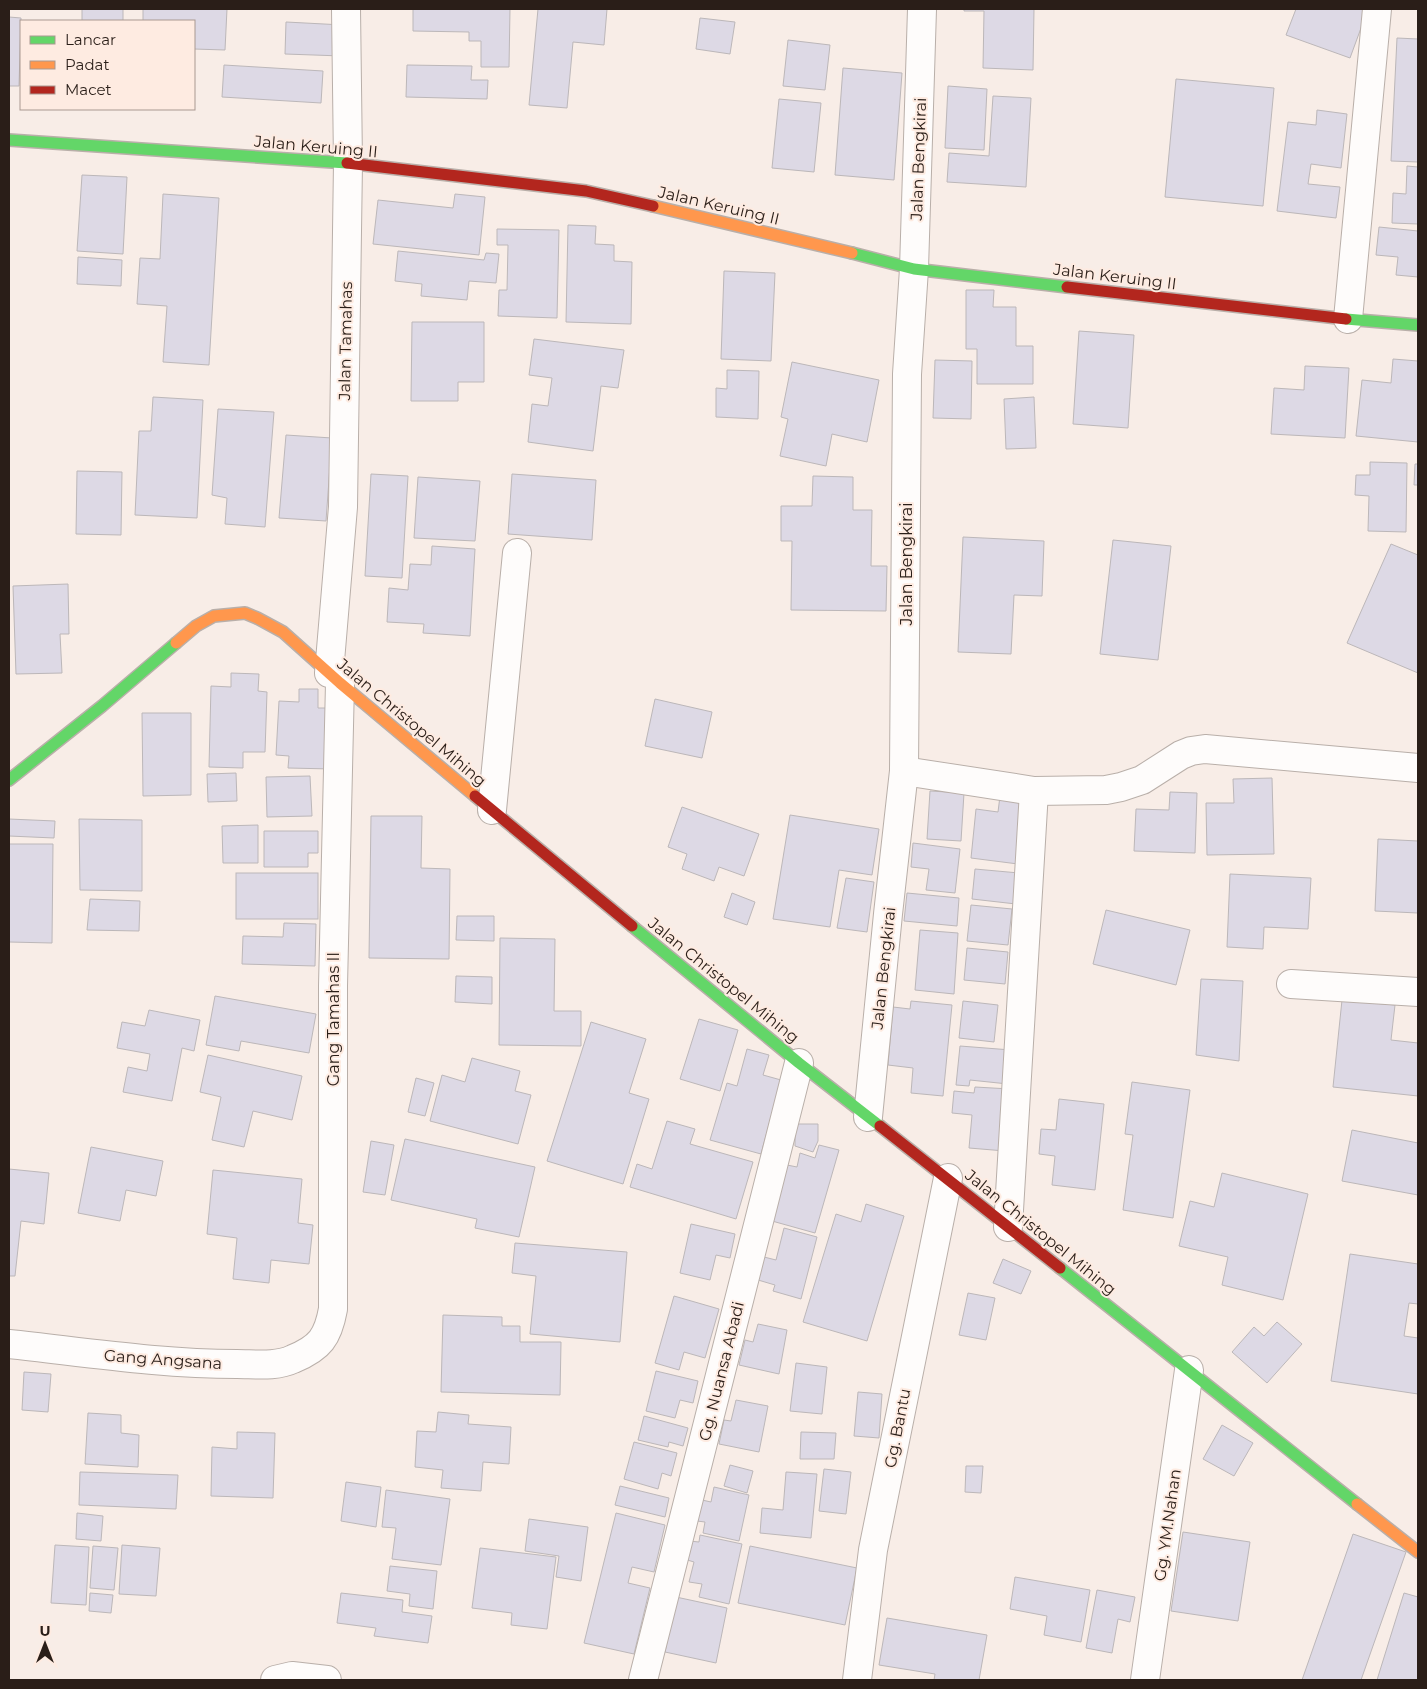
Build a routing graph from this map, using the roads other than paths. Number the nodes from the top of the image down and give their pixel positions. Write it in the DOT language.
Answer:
graph roads {
  1 [pos="346,9"];
  2 [pos="922,9"];
  3 [pos="1377,9"];
  4 [pos="9,140"];
  5 [pos="348,163"];
  6 [pos="914,269"];
  7 [pos="1348,319"];
  8 [pos="1418,325"];
  9 [pos="517,553"];
  10 [pos="334,678"];
  11 [pos="1418,768"];
  12 [pos="904,771"];
  13 [pos="9,780"];
  14 [pos="1034,790"];
  15 [pos="492,810"];
  16 [pos="1291,984"];
  17 [pos="1418,992"];
  18 [pos="799,1063"];
  19 [pos="868,1117"];
  20 [pos="948,1178"];
  21 [pos="1008,1227"];
  22 [pos="9,1344"];
  23 [pos="314,1348"];
  24 [pos="1189,1370"];
  25 [pos="1418,1552"];
  26 [pos="274,1680"];
  27 [pos="327,1680"];
  28 [pos="643,1680"];
  29 [pos="857,1680"];
  30 [pos="1145,1680"];
  1 -- 5 [label="street, Jalan Tamahas"];
  2 -- 6 [label="street, Jalan Bengkirai"];
  3 -- 7 [label="street"];
  4 -- 5 [label="street, Jalan Keruing II"];
  5 -- 6 [label="street, Jalan Keruing II"];
  5 -- 10 [label="street, Jalan Tamahas"];
  6 -- 7 [label="street, Jalan Keruing II"];
  6 -- 12 [label="street, Jalan Bengkirai"];
  7 -- 8 [label="street, Jalan Keruing II"];
  9 -- 15 [label="street"];
  10 -- 13 [label="street, Jalan Christopel Mihing"];
  10 -- 15 [label="street, Jalan Christopel Mihing"];
  10 -- 23 [label="street, Gang Tamahas II"];
  11 -- 14 [label="street"];
  12 -- 14 [label="street"];
  12 -- 19 [label="street, Jalan Bengkirai"];
  14 -- 21 [label="street"];
  15 -- 18 [label="street, Jalan Christopel Mihing"];
  16 -- 17 [label="street"];
  18 -- 19 [label="street, Jalan Christopel Mihing"];
  18 -- 28 [label="street, Gg. Nuansa Abadi"];
  19 -- 20 [label="street, Jalan Christopel Mihing"];
  20 -- 21 [label="street, Jalan Christopel Mihing"];
  20 -- 29 [label="street, Gg. Bantu"];
  21 -- 24 [label="street, Jalan Christopel Mihing"];
  22 -- 23 [label="street, Gang Angsana"];
  24 -- 25 [label="street, Jalan Christopel Mihing"];
  24 -- 30 [label="street, Gg. YM.Nahan"];
  26 -- 27 [label="street"];
}
